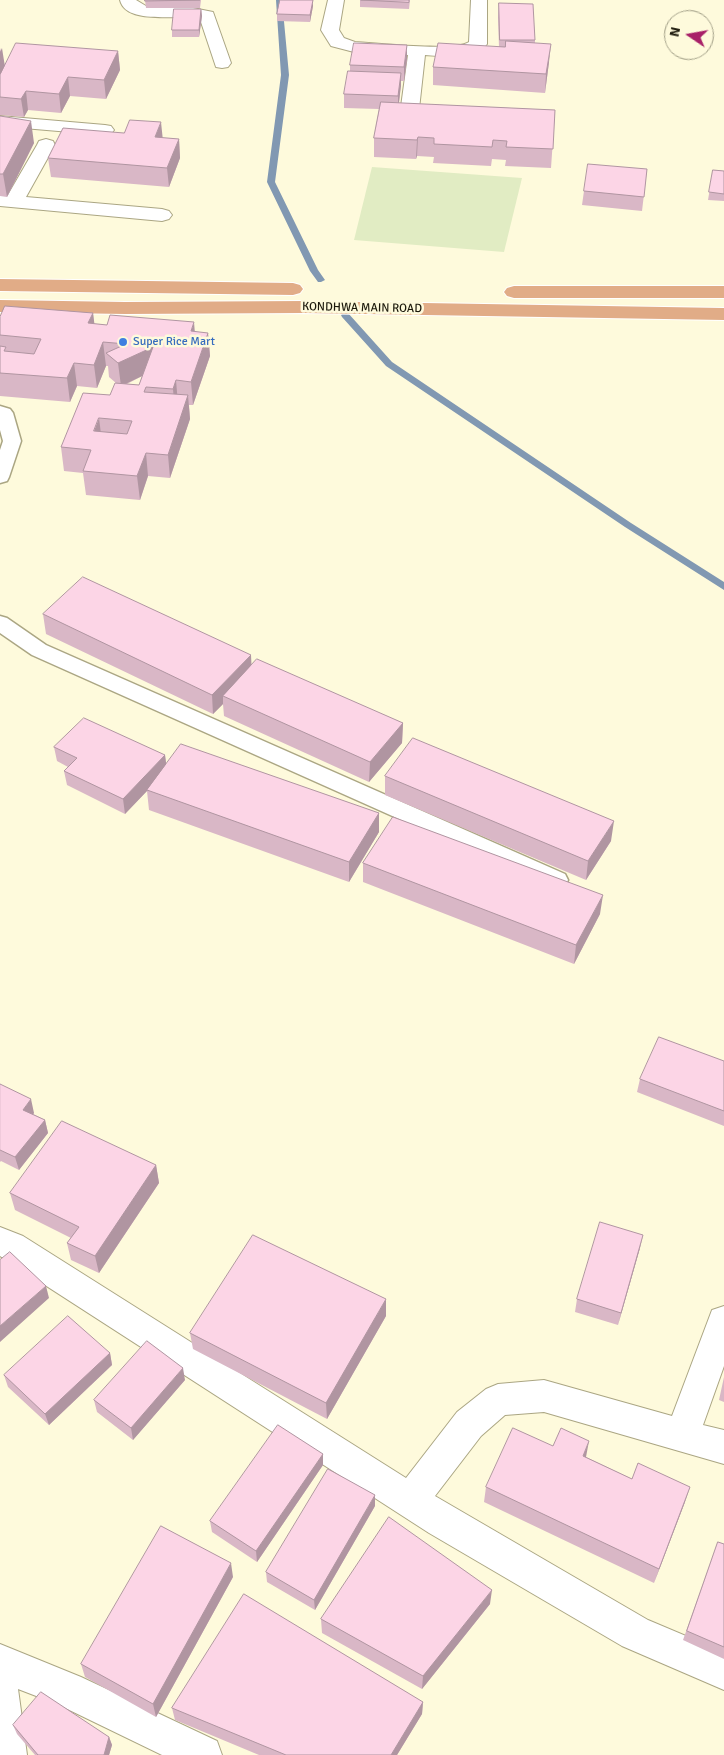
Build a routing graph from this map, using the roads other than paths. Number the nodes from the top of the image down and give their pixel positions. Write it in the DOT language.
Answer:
graph roads {
  1 [pos="128,0"];
  2 [pos="336,0"];
  3 [pos="479,0"];
  4 [pos="208,8"];
  5 [pos="417,50"];
  6 [pos="222,63"];
  7 [pos="455,117"];
  8 [pos="0,121"];
  9 [pos="105,130"];
  10 [pos="46,145"];
  11 [pos="7,200"];
  12 [pos="162,216"];
  13 [pos="0,284"];
  14 [pos="724,292"];
  15 [pos="0,306"];
  16 [pos="724,314"];
  17 [pos="0,411"];
  18 [pos="0,477"];
  19 [pos="0,624"];
  20 [pos="564,883"];
  21 [pos="0,1241"];
  22 [pos="724,1321"];
  23 [pos="682,1435"];
  24 [pos="724,1447"];
  25 [pos="410,1501"];
  26 [pos="0,1663"];
  27 [pos="724,1671"];
  28 [pos="0,1691"];
  29 [pos="8,1755"];
  30 [pos="203,1755"];
  1 -- 4 [label="street"];
  2 -- 5 [label="street"];
  3 -- 5 [label="street"];
  4 -- 6 [label="street"];
  5 -- 7 [label="street"];
  8 -- 9 [label="street"];
  10 -- 11 [label="street"];
  11 -- 12 [label="street"];
  13 -- 14 [label="main road, KONDHWA MAIN ROAD"];
  15 -- 16 [label="main road, KONDHWA MAIN ROAD"];
  17 -- 18 [label="lane"];
  19 -- 20 [label="lane"];
  21 -- 25 [label="street"];
  22 -- 23 [label="street"];
  23 -- 24 [label="street"];
  23 -- 25 [label="street"];
  25 -- 27 [label="street"];
  26 -- 30 [label="street"];
  28 -- 29 [label="street"];
}
